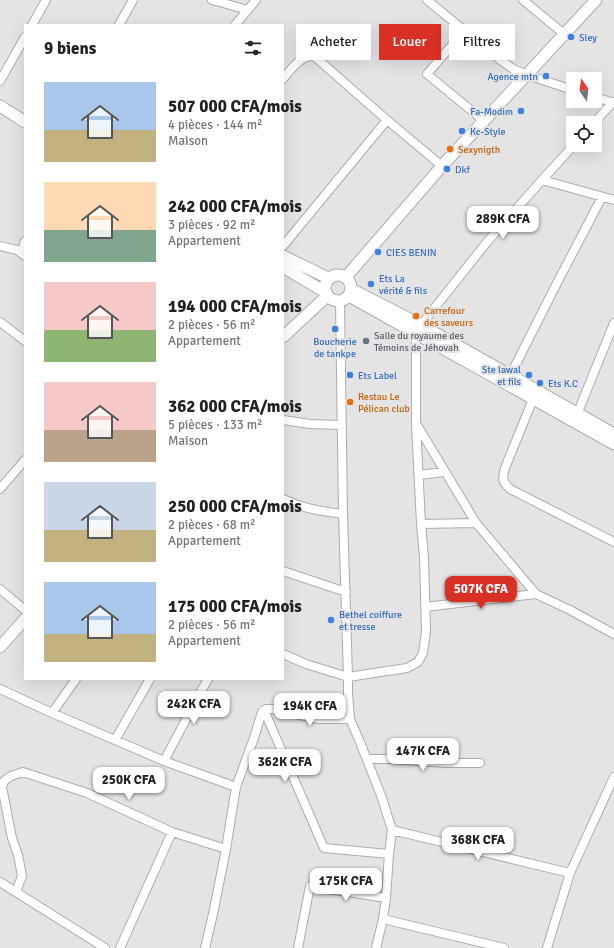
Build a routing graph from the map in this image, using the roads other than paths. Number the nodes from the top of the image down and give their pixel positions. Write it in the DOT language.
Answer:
graph roads {
  1 [pos="46,0"];
  2 [pos="133,0"];
  3 [pos="212,0"];
  4 [pos="256,0"];
  5 [pos="428,0"];
  6 [pos="523,0"];
  7 [pos="596,0"];
  8 [pos="248,10"];
  9 [pos="33,24"];
  10 [pos="120,24"];
  11 [pos="236,24"];
  12 [pos="458,24"];
  13 [pos="564,34"];
  14 [pos="24,39"];
  15 [pos="449,49"];
  16 [pos="501,60"];
  17 [pos="527,75"];
  18 [pos="284,78"];
  19 [pos="0,81"];
  20 [pos="566,88"];
  21 [pos="602,99"];
  22 [pos="614,103"];
  23 [pos="0,106"];
  24 [pos="601,116"];
  25 [pos="387,120"];
  26 [pos="24,121"];
  27 [pos="484,122"];
  28 [pos="568,152"];
  29 [pos="442,166"];
  30 [pos="542,180"];
  31 [pos="602,197"];
  32 [pos="614,200"];
  33 [pos="284,245"];
  34 [pos="0,246"];
  35 [pos="23,254"];
  36 [pos="284,256"];
  37 [pos="284,269"];
  38 [pos="346,277"];
  39 [pos="328,278"];
  40 [pos="326,294"];
  41 [pos="347,295"];
  42 [pos="0,322"];
  43 [pos="614,323"];
  44 [pos="418,329"];
  45 [pos="284,336"];
  46 [pos="24,340"];
  47 [pos="510,376"];
  48 [pos="533,399"];
  49 [pos="575,418"];
  50 [pos="284,420"];
  51 [pos="416,424"];
  52 [pos="342,426"];
  53 [pos="614,434"];
  54 [pos="614,444"];
  55 [pos="24,461"];
  56 [pos="444,472"];
  57 [pos="419,475"];
  58 [pos="2,484"];
  59 [pos="284,499"];
  60 [pos="343,514"];
  61 [pos="476,523"];
  62 [pos="421,524"];
  63 [pos="614,542"];
  64 [pos="284,571"];
  65 [pos="0,589"];
  66 [pos="346,592"];
  67 [pos="536,594"];
  68 [pos="425,607"];
  69 [pos="24,609"];
  70 [pos="24,620"];
  71 [pos="614,634"];
  72 [pos="0,647"];
  73 [pos="284,654"];
  74 [pos="348,677"];
  75 [pos="75,680"];
  76 [pos="149,680"];
  77 [pos="207,680"];
  78 [pos="0,688"];
  79 [pos="264,710"];
  80 [pos="52,713"];
  81 [pos="350,719"];
  82 [pos="115,740"];
  83 [pos="367,758"];
  84 [pos="164,761"];
  85 [pos="480,763"];
  86 [pos="614,780"];
  87 [pos="236,788"];
  88 [pos="392,830"];
  89 [pos="172,832"];
  90 [pos="226,850"];
  91 [pos="388,854"];
  92 [pos="570,873"];
  93 [pos="0,882"];
  94 [pos="16,892"];
  95 [pos="386,898"];
  96 [pos="383,919"];
  97 [pos="105,948"];
  98 [pos="120,948"];
  99 [pos="205,948"];
  100 [pos="298,948"];
  101 [pos="376,948"];
  102 [pos="504,948"];
  103 [pos="547,948"];
  1 -- 9 [label="street"];
  2 -- 10 [label="street"];
  3 -- 8 [label="street"];
  4 -- 8 [label="street"];
  5 -- 12 [label="street"];
  6 -- 13 [label="street"];
  7 -- 13 [label="main road"];
  8 -- 11 [label="street"];
  13 -- 17 [label="main road"];
  14 -- 19 [label="street"];
  15 -- 27 [label="street"];
  16 -- 17 [label="street"];
  17 -- 20 [label="street"];
  17 -- 27 [label="main road"];
  18 -- 25 [label="street"];
  21 -- 22 [label="street"];
  22 -- 24 [label="street"];
  23 -- 26 [label="main road"];
  25 -- 29 [label="street"];
  25 -- 33 [label="street"];
  27 -- 29 [label="main road"];
  28 -- 30 [label="street"];
  29 -- 38 [label="main road"];
  30 -- 31 [label="street"];
  30 -- 44 [label="street"];
  31 -- 32 [label="street"];
  31 -- 47 [label="street"];
  34 -- 35 [label="street"];
  36 -- 39 [label="main road"];
  37 -- 40 [label="main road"];
  38 -- 39 [label="main road"];
  38 -- 41 [label="main road"];
  39 -- 40 [label="main road"];
  40 -- 41 [label="main road"];
  40 -- 45 [label="main road"];
  41 -- 44 [label="main road"];
  41 -- 52 [label="street"];
  42 -- 46 [label="street"];
  43 -- 49 [label="street"];
  44 -- 47 [label="main road"];
  44 -- 48 [label="main road"];
  44 -- 51 [label="street"];
  47 -- 49 [label="main road"];
  48 -- 49 [label="main road"];
  48 -- 63 [label="street"];
  49 -- 53 [label="main road"];
  49 -- 54 [label="main road"];
  50 -- 52 [label="street"];
  51 -- 56 [label="street"];
  51 -- 57 [label="street"];
  52 -- 60 [label="street"];
  55 -- 58 [label="street"];
  56 -- 57 [label="street"];
  56 -- 61 [label="street"];
  57 -- 62 [label="street"];
  59 -- 60 [label="street"];
  60 -- 66 [label="street"];
  61 -- 62 [label="street"];
  61 -- 67 [label="street"];
  62 -- 68 [label="street"];
  64 -- 66 [label="street"];
  65 -- 69 [label="street"];
  66 -- 74 [label="street"];
  67 -- 68 [label="street"];
  67 -- 71 [label="street"];
  68 -- 74 [label="street"];
  70 -- 72 [label="main road"];
  73 -- 74 [label="street"];
  74 -- 81 [label="street"];
  75 -- 80 [label="street"];
  76 -- 82 [label="street"];
  77 -- 84 [label="street"];
  78 -- 80 [label="street"];
  79 -- 81 [label="street"];
  79 -- 87 [label="street"];
  79 -- 91 [label="street"];
  80 -- 82 [label="street"];
  81 -- 83 [label="street"];
  82 -- 84 [label="street"];
  83 -- 85 [label="street"];
  83 -- 88 [label="street"];
  84 -- 87 [label="street"];
  86 -- 92 [label="street"];
  87 -- 90 [label="street"];
  88 -- 91 [label="street"];
  88 -- 92 [label="street"];
  89 -- 90 [label="street"];
  89 -- 94 [label="street"];
  89 -- 98 [label="street"];
  90 -- 99 [label="street"];
  91 -- 95 [label="street"];
  92 -- 103 [label="street"];
  93 -- 94 [label="street"];
  94 -- 97 [label="street"];
  95 -- 96 [label="street"];
  95 -- 100 [label="street"];
  96 -- 101 [label="street"];
  96 -- 102 [label="street"];
}
